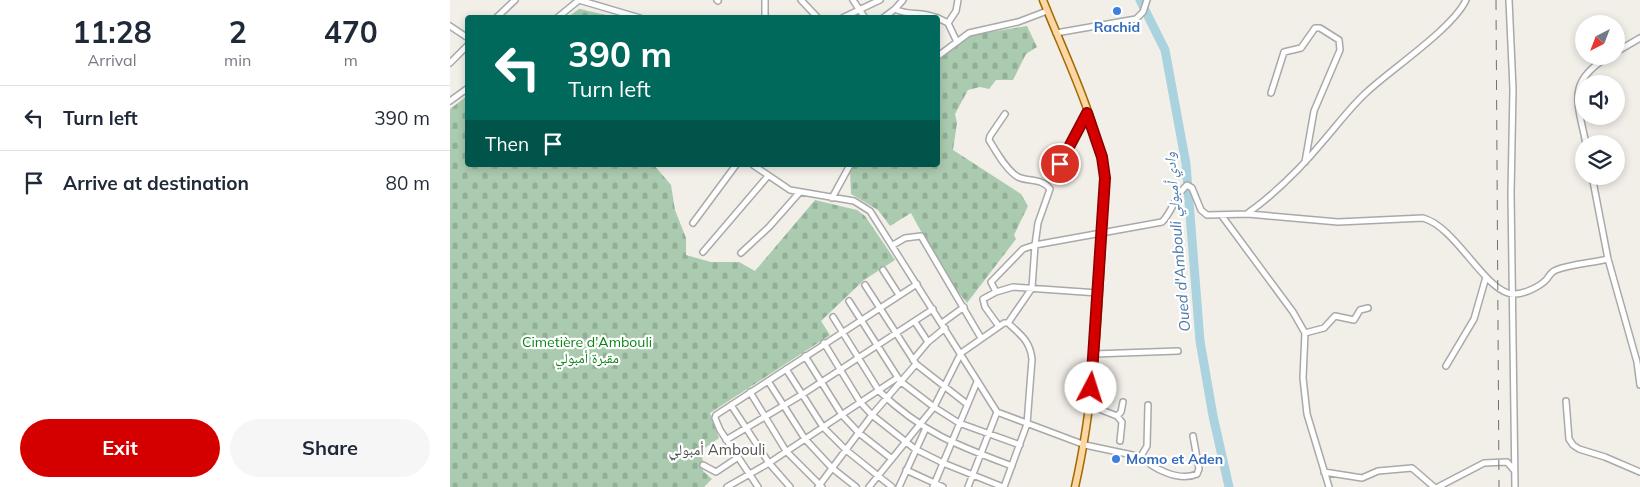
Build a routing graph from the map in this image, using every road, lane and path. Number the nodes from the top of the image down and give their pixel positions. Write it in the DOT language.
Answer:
graph roads {
  1 [pos="514,0"];
  2 [pos="579,0"];
  3 [pos="765,0"];
  4 [pos="801,0"];
  5 [pos="853,0"];
  6 [pos="880,0"];
  7 [pos="903,0"];
  8 [pos="958,0"];
  9 [pos="1043,0"];
  10 [pos="1147,0"];
  11 [pos="1466,0"];
  12 [pos="1508,0"];
  13 [pos="860,9"];
  14 [pos="895,9"];
  15 [pos="1047,11"];
  16 [pos="499,15"];
  17 [pos="561,15"];
  18 [pos="630,15"];
  19 [pos="765,15"];
  20 [pos="815,15"];
  21 [pos="848,15"];
  22 [pos="864,15"];
  23 [pos="886,15"];
  24 [pos="907,15"];
  25 [pos="907,15"];
  26 [pos="928,15"];
  27 [pos="940,19"];
  28 [pos="948,23"];
  29 [pos="450,26"];
  30 [pos="1056,34"];
  31 [pos="465,36"];
  32 [pos="1640,38"];
  33 [pos="957,42"];
  34 [pos="1625,47"];
  35 [pos="465,48"];
  36 [pos="940,55"];
  37 [pos="450,62"];
  38 [pos="1598,65"];
  39 [pos="465,90"];
  40 [pos="1271,93"];
  41 [pos="450,102"];
  42 [pos="1087,113"];
  43 [pos="1005,114"];
  44 [pos="1584,135"];
  45 [pos="1305,162"];
  46 [pos="1060,164"];
  47 [pos="735,167"];
  48 [pos="756,167"];
  49 [pos="849,167"];
  50 [pos="768,176"];
  51 [pos="1594,185"];
  52 [pos="798,193"];
  53 [pos="832,198"];
  54 [pos="1248,214"];
  55 [pos="1222,216"];
  56 [pos="693,223"];
  57 [pos="1101,234"];
  58 [pos="893,245"];
  59 [pos="1036,245"];
  60 [pos="703,252"];
  61 [pos="741,253"];
  62 [pos="1608,259"];
  63 [pos="882,270"];
  64 [pos="1486,277"];
  65 [pos="865,284"];
  66 [pos="917,284"];
  67 [pos="1032,288"];
  68 [pos="996,292"];
  69 [pos="1098,293"];
  70 [pos="899,295"];
  71 [pos="1514,295"];
  72 [pos="849,301"];
  73 [pos="964,307"];
  74 [pos="879,308"];
  75 [pos="1368,308"];
  76 [pos="934,309"];
  77 [pos="833,317"];
  78 [pos="860,319"];
  79 [pos="915,322"];
  80 [pos="1008,323"];
  81 [pos="943,325"];
  82 [pos="998,325"];
  83 [pos="842,332"];
  84 [pos="1305,333"];
  85 [pos="895,334"];
  86 [pos="980,338"];
  87 [pos="928,342"];
  88 [pos="824,343"];
  89 [pos="877,345"];
  90 [pos="1178,351"];
  91 [pos="960,353"];
  92 [pos="1094,354"];
  93 [pos="805,356"];
  94 [pos="858,357"];
  95 [pos="914,362"];
  96 [pos="1446,366"];
  97 [pos="786,369"];
  98 [pos="840,369"];
  99 [pos="898,379"];
  100 [pos="768,381"];
  101 [pos="821,381"];
  102 [pos="977,382"];
  103 [pos="1640,385"];
  104 [pos="944,388"];
  105 [pos="879,391"];
  106 [pos="750,392"];
  107 [pos="804,394"];
  108 [pos="887,398"];
  109 [pos="1566,401"];
  110 [pos="860,402"];
  111 [pos="1123,402"];
  112 [pos="968,404"];
  113 [pos="730,405"];
  114 [pos="1089,405"];
  115 [pos="1148,405"];
  116 [pos="784,406"];
  117 [pos="934,408"];
  118 [pos="997,412"];
  119 [pos="842,415"];
  120 [pos="872,415"];
  121 [pos="765,416"];
  122 [pos="1117,416"];
  123 [pos="960,423"];
  124 [pos="1027,424"];
  125 [pos="919,426"];
  126 [pos="823,427"];
  127 [pos="746,429"];
  128 [pos="925,430"];
  129 [pos="859,433"];
  130 [pos="988,433"];
  131 [pos="1193,436"];
  132 [pos="805,439"];
  133 [pos="726,440"];
  134 [pos="1120,440"];
  135 [pos="905,441"];
  136 [pos="951,443"];
  137 [pos="1020,445"];
  138 [pos="1085,445"];
  139 [pos="915,448"];
  140 [pos="846,450"];
  141 [pos="786,451"];
  142 [pos="981,454"];
  143 [pos="1141,456"];
  144 [pos="738,458"];
  145 [pos="892,459"];
  146 [pos="769,463"];
  147 [pos="943,463"];
  148 [pos="703,465"];
  149 [pos="1012,466"];
  150 [pos="832,468"];
  151 [pos="906,470"];
  152 [pos="1515,471"];
  153 [pos="1324,472"];
  154 [pos="1640,472"];
  155 [pos="747,474"];
  156 [pos="973,475"];
  157 [pos="878,476"];
  158 [pos="934,485"];
  159 [pos="729,486"];
  160 [pos="820,486"];
  161 [pos="758,487"];
  162 [pos="790,487"];
  163 [pos="856,487"];
  164 [pos="869,487"];
  165 [pos="892,487"];
  166 [pos="899,487"];
  167 [pos="943,487"];
  168 [pos="968,487"];
  169 [pos="1004,487"];
  170 [pos="1076,487"];
  171 [pos="1329,487"];
  172 [pos="1434,487"];
  173 [pos="1438,487"];
  174 [pos="1517,487"];
  1 -- 16 [label="street"];
  2 -- 17 [label="street"];
  2 -- 18 [label="street"];
  3 -- 19 [label="street"];
  4 -- 20 [label="street"];
  5 -- 13 [label="street"];
  6 -- 13 [label="street"];
  7 -- 14 [label="street"];
  8 -- 28 [label="street"];
  9 -- 15 [label="main road"];
  10 -- 30 [label="street"];
  11 -- 45 [label="street"];
  12 -- 71 [label="street"];
  13 -- 21 [label="street"];
  13 -- 22 [label="street"];
  14 -- 23 [label="street"];
  14 -- 25 [label="street"];
  15 -- 30 [label="main road"];
  15 -- 33 [label="street"];
  24 -- 26 [label="street"];
  27 -- 28 [label="street"];
  28 -- 33 [label="street"];
  29 -- 31 [label="street"];
  30 -- 42 [label="main road"];
  32 -- 34 [label="street"];
  33 -- 36 [label="street"];
  35 -- 37 [label="street"];
  38 -- 44 [label="street"];
  39 -- 41 [label="street"];
  40 -- 45 [label="street"];
  42 -- 46 [label="street"];
  42 -- 57 [label="main road"];
  43 -- 59 [label="street"];
  45 -- 54 [label="street"];
  47 -- 56 [label="street"];
  48 -- 50 [label="street"];
  49 -- 53 [label="street"];
  50 -- 52 [label="street"];
  50 -- 60 [label="street"];
  51 -- 62 [label="street"];
  52 -- 53 [label="street"];
  52 -- 61 [label="street"];
  53 -- 58 [label="street"];
  54 -- 55 [label="street"];
  54 -- 64 [label="street"];
  55 -- 57 [label="street"];
  55 -- 84 [label="street"];
  57 -- 59 [label="street"];
  57 -- 69 [label="main road"];
  58 -- 66 [label="street"];
  58 -- 73 [label="street"];
  59 -- 67 [label="street"];
  59 -- 68 [label="street"];
  62 -- 71 [label="street"];
  62 -- 103 [label="street"];
  63 -- 70 [label="street"];
  64 -- 71 [label="street"];
  64 -- 96 [label="street"];
  65 -- 74 [label="street"];
  66 -- 70 [label="street"];
  66 -- 76 [label="street"];
  67 -- 68 [label="street"];
  67 -- 69 [label="street"];
  67 -- 80 [label="street"];
  68 -- 82 [label="street"];
  69 -- 92 [label="main road"];
  70 -- 74 [label="street"];
  71 -- 152 [label="street"];
  72 -- 78 [label="street"];
  73 -- 81 [label="street"];
  73 -- 86 [label="street"];
  74 -- 78 [label="street"];
  74 -- 85 [label="street"];
  75 -- 84 [label="street"];
  76 -- 79 [label="street"];
  76 -- 81 [label="street"];
  77 -- 83 [label="street"];
  78 -- 83 [label="street"];
  78 -- 89 [label="street"];
  79 -- 85 [label="street"];
  79 -- 87 [label="street"];
  80 -- 82 [label="street"];
  80 -- 124 [label="street"];
  81 -- 87 [label="street"];
  81 -- 91 [label="street"];
  82 -- 86 [label="street"];
  83 -- 88 [label="street"];
  83 -- 94 [label="street"];
  84 -- 153 [label="street"];
  85 -- 89 [label="street"];
  85 -- 95 [label="street"];
  86 -- 91 [label="street"];
  87 -- 95 [label="street"];
  88 -- 93 [label="street"];
  88 -- 98 [label="street"];
  89 -- 94 [label="street"];
  89 -- 99 [label="street"];
  90 -- 92 [label="street"];
  91 -- 102 [label="street"];
  91 -- 104 [label="street"];
  92 -- 114 [label="main road"];
  93 -- 97 [label="street"];
  93 -- 101 [label="street"];
  94 -- 98 [label="street"];
  94 -- 105 [label="street"];
  95 -- 99 [label="street"];
  95 -- 104 [label="street"];
  97 -- 100 [label="street"];
  97 -- 107 [label="street"];
  98 -- 101 [label="street"];
  98 -- 110 [label="street"];
  99 -- 105 [label="street"];
  99 -- 108 [label="street"];
  99 -- 117 [label="street"];
  100 -- 106 [label="street"];
  100 -- 116 [label="street"];
  101 -- 107 [label="street"];
  101 -- 119 [label="street"];
  102 -- 112 [label="street"];
  102 -- 118 [label="street"];
  104 -- 112 [label="street"];
  104 -- 117 [label="street"];
  105 -- 108 [label="street"];
  105 -- 110 [label="street"];
  106 -- 113 [label="street"];
  106 -- 121 [label="street"];
  107 -- 116 [label="street"];
  107 -- 126 [label="street"];
  108 -- 120 [label="street"];
  108 -- 125 [label="street"];
  109 -- 154 [label="street"];
  110 -- 119 [label="street"];
  110 -- 120 [label="street"];
  111 -- 122 [label="street"];
  112 -- 123 [label="street"];
  113 -- 127 [label="street"];
  113 -- 133 [label="street"];
  114 -- 122 [label="street"];
  114 -- 138 [label="main road"];
  115 -- 143 [label="street"];
  116 -- 121 [label="street"];
  116 -- 132 [label="street"];
  117 -- 123 [label="street"];
  117 -- 125 [label="street"];
  118 -- 124 [label="street"];
  118 -- 130 [label="street"];
  119 -- 126 [label="street"];
  119 -- 129 [label="street"];
  120 -- 129 [label="street"];
  120 -- 135 [label="street"];
  121 -- 127 [label="street"];
  121 -- 141 [label="street"];
  122 -- 134 [label="street"];
  123 -- 130 [label="street"];
  123 -- 136 [label="street"];
  124 -- 137 [label="street"];
  124 -- 138 [label="street"];
  125 -- 128 [label="street"];
  125 -- 135 [label="street"];
  126 -- 132 [label="street"];
  126 -- 140 [label="street"];
  127 -- 133 [label="street"];
  127 -- 146 [label="street"];
  128 -- 136 [label="street"];
  128 -- 139 [label="street"];
  129 -- 140 [label="street"];
  129 -- 145 [label="street"];
  130 -- 137 [label="street"];
  130 -- 142 [label="street"];
  131 -- 143 [label="street"];
  132 -- 141 [label="street"];
  132 -- 150 [label="street"];
  133 -- 144 [label="street"];
  135 -- 139 [label="street"];
  135 -- 145 [label="street"];
  136 -- 142 [label="street"];
  136 -- 147 [label="street"];
  137 -- 149 [label="street"];
  138 -- 143 [label="street"];
  138 -- 170 [label="main road"];
  139 -- 147 [label="street"];
  139 -- 151 [label="street"];
  140 -- 150 [label="street"];
  140 -- 157 [label="street"];
  141 -- 146 [label="street"];
  141 -- 160 [label="street"];
  142 -- 149 [label="street"];
  142 -- 156 [label="street"];
  144 -- 148 [label="street"];
  144 -- 155 [label="street"];
  145 -- 157 [label="street"];
  146 -- 155 [label="street"];
  146 -- 162 [label="street"];
  147 -- 156 [label="street"];
  147 -- 158 [label="street"];
  149 -- 169 [label="street"];
  150 -- 160 [label="street"];
  150 -- 163 [label="street"];
  151 -- 158 [label="street"];
  151 -- 166 [label="street"];
  152 -- 173 [label="street"];
  152 -- 174 [label="street"];
  153 -- 171 [label="street"];
  153 -- 172 [label="street"];
  155 -- 159 [label="street"];
  155 -- 161 [label="street"];
  156 -- 168 [label="street"];
  156 -- 169 [label="street"];
  157 -- 164 [label="street"];
  157 -- 165 [label="street"];
  158 -- 167 [label="street"];
}
